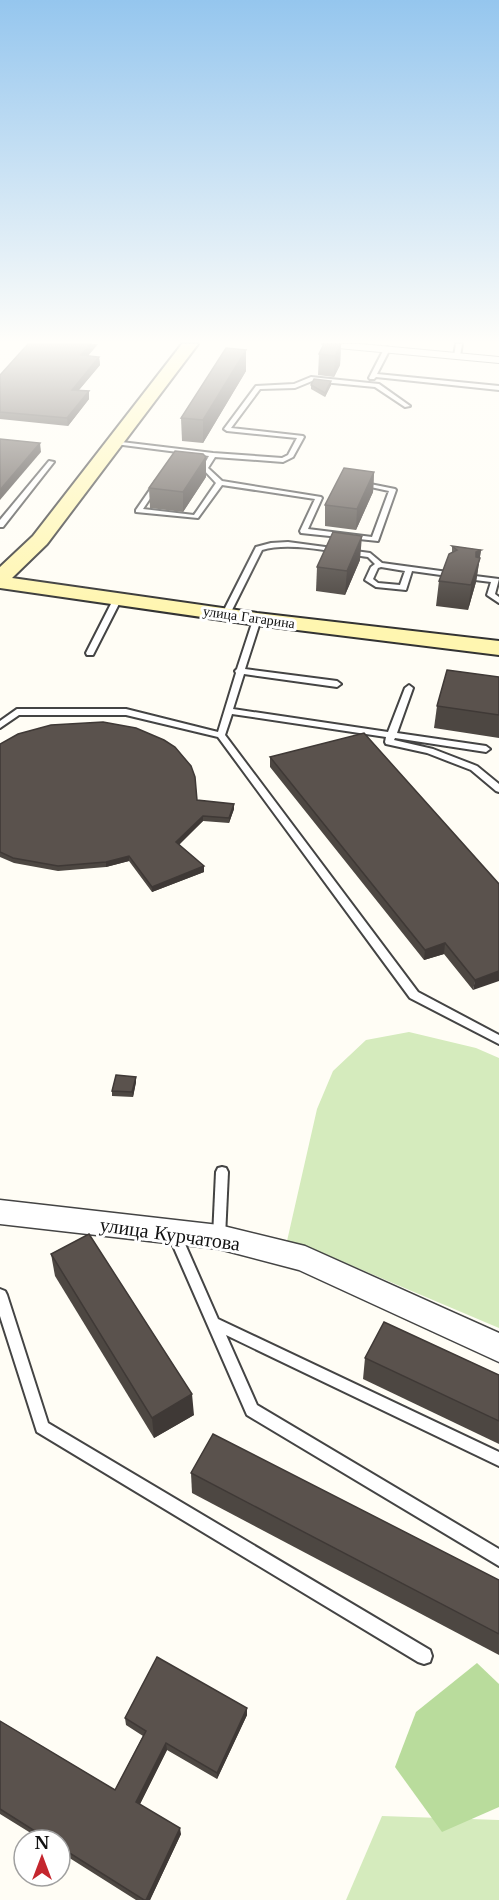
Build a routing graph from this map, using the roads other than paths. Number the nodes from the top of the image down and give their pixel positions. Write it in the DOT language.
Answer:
graph roads {
  1 [pos="122,433"];
  2 [pos="261,433"];
  3 [pos="115,442"];
  4 [pos="213,455"];
  5 [pos="51,462"];
  6 [pos="193,467"];
  7 [pos="205,468"];
  8 [pos="164,474"];
  9 [pos="220,483"];
  10 [pos="352,483"];
  11 [pos="0,525"];
  12 [pos="380,565"];
  13 [pos="409,569"];
  14 [pos="448,574"];
  15 [pos="478,578"];
  16 [pos="0,580"];
  17 [pos="498,580"];
  18 [pos="118,598"];
  19 [pos="499,601"];
  20 [pos="226,614"];
  21 [pos="257,619"];
  22 [pos="499,648"];
  23 [pos="90,653"];
  24 [pos="239,671"];
  25 [pos="337,684"];
  26 [pos="409,688"];
  27 [pos="228,711"];
  28 [pos="0,725"];
  29 [pos="221,735"];
  30 [pos="391,735"];
  31 [pos="486,749"];
  32 [pos="499,789"];
  33 [pos="499,1040"];
  34 [pos="222,1172"];
  35 [pos="0,1212"];
  36 [pos="173,1232"];
  37 [pos="219,1237"];
  38 [pos="0,1295"];
  39 [pos="214,1323"];
  40 [pos="499,1348"];
  41 [pos="499,1459"];
  42 [pos="499,1558"];
  43 [pos="424,1656"];
  1 -- 3 [label="main road"];
  2 -- 4 [label="lane"];
  3 -- 4 [label="lane"];
  3 -- 16 [label="main road"];
  4 -- 7 [label="lane"];
  5 -- 11 [label="lane"];
  6 -- 7 [label="lane"];
  7 -- 9 [label="lane"];
  8 -- 9 [label="lane"];
  9 -- 10 [label="lane"];
  12 -- 13 [label="lane"];
  12 -- 13 [label="lane"];
  12 -- 20 [label="lane"];
  13 -- 14 [label="lane"];
  15 -- 17 [label="lane"];
  16 -- 18 [label="main road, улица Гагарина"];
  17 -- 19 [label="lane"];
  18 -- 20 [label="main road, улица Гагарина"];
  18 -- 23 [label="lane"];
  20 -- 21 [label="main road, улица Гагарина"];
  21 -- 22 [label="main road, улица Гагарина"];
  21 -- 24 [label="lane"];
  24 -- 25 [label="lane"];
  24 -- 27 [label="lane"];
  26 -- 30 [label="lane"];
  27 -- 29 [label="lane"];
  27 -- 30 [label="lane"];
  28 -- 29 [label="lane"];
  29 -- 33 [label="lane"];
  30 -- 31 [label="lane"];
  30 -- 32 [label="lane"];
  34 -- 37 [label="lane"];
  35 -- 36 [label="street, улица Курчатова"];
  36 -- 37 [label="street, улица Курчатова"];
  36 -- 39 [label="lane"];
  37 -- 40 [label="street, улица Курчатова"];
  38 -- 43 [label="lane"];
  39 -- 41 [label="lane"];
  39 -- 42 [label="lane"];
}
